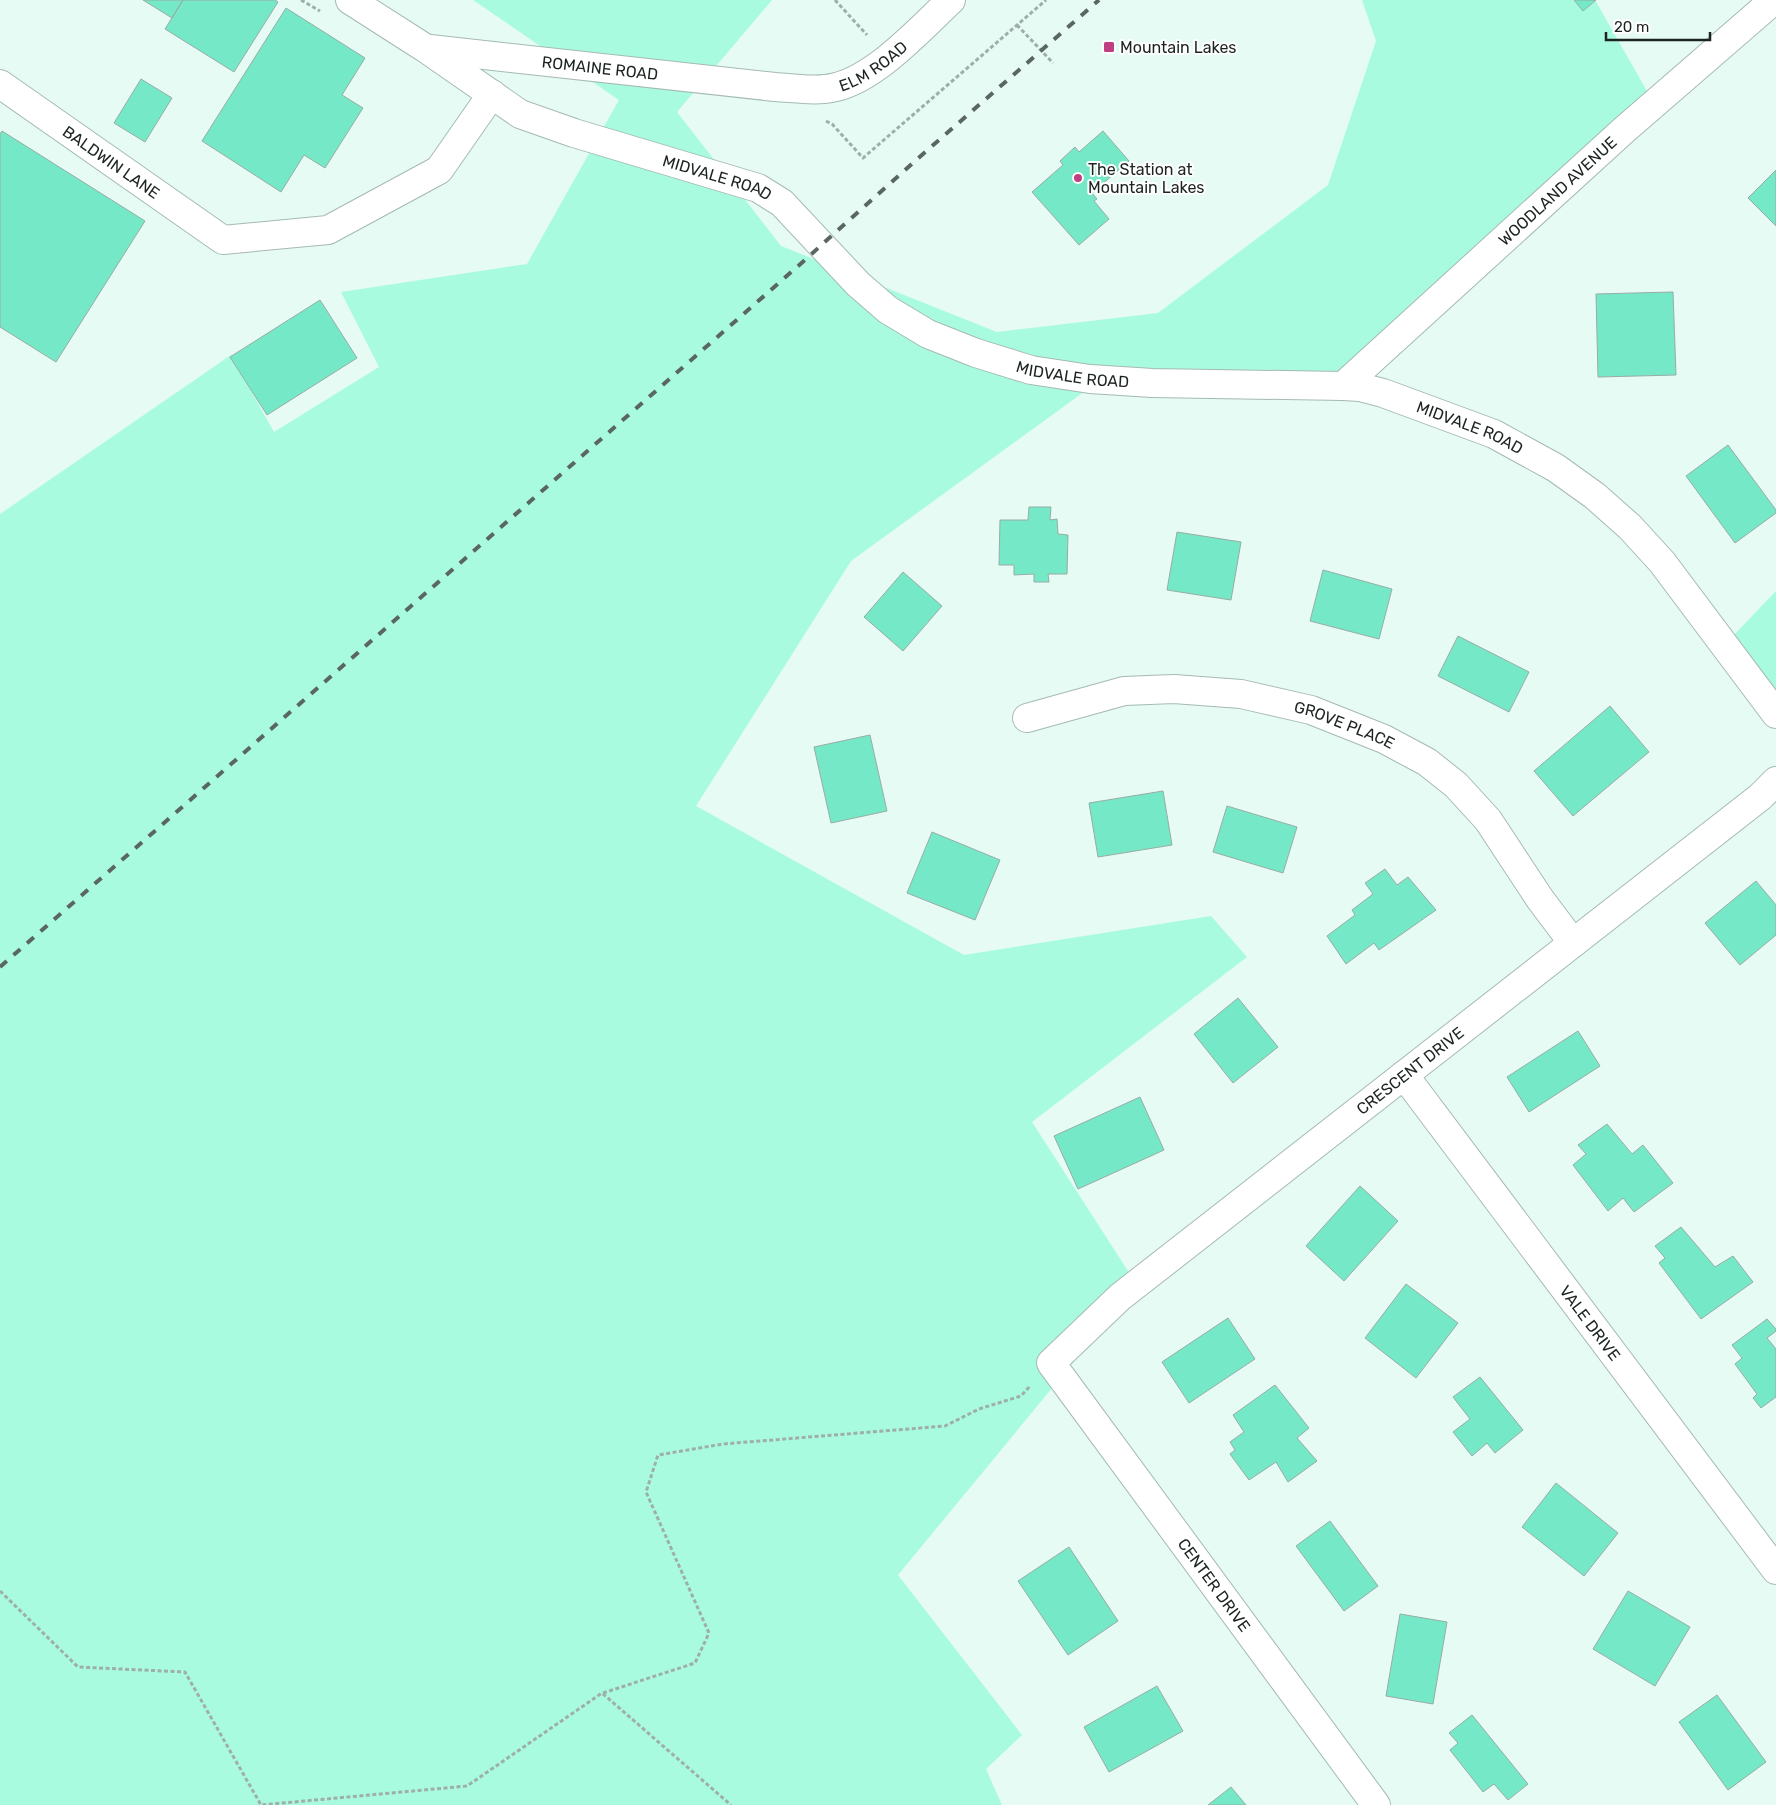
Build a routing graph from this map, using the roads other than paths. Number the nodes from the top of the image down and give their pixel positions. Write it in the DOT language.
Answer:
graph roads {
  1 [pos="350,0"];
  2 [pos="951,0"];
  3 [pos="1774,0"];
  4 [pos="425,48"];
  5 [pos="0,84"];
  6 [pos="775,87"];
  7 [pos="492,94"];
  8 [pos="1343,386"];
  9 [pos="1776,714"];
  10 [pos="1027,718"];
  11 [pos="1776,781"];
  12 [pos="1573,944"];
  13 [pos="1404,1076"];
  14 [pos="1052,1364"];
  15 [pos="1776,1570"];
  16 [pos="1376,1805"];
  1 -- 4 [label="street, MIDVALE ROAD"];
  2 -- 6 [label="street, ELM ROAD"];
  3 -- 8 [label="street, WOODLAND AVENUE"];
  4 -- 6 [label="street, ROMAINE ROAD"];
  4 -- 7 [label="street, MIDVALE ROAD"];
  5 -- 7 [label="street, BALDWIN LANE"];
  7 -- 8 [label="street, MIDVALE ROAD"];
  8 -- 9 [label="street, MIDVALE ROAD"];
  10 -- 12 [label="street, GROVE PLACE"];
  11 -- 12 [label="street, CRESCENT DRIVE"];
  12 -- 13 [label="street, CRESCENT DRIVE"];
  13 -- 14 [label="street, CRESCENT DRIVE"];
  13 -- 15 [label="street, VALE DRIVE"];
  14 -- 16 [label="street, CENTER DRIVE"];
}
